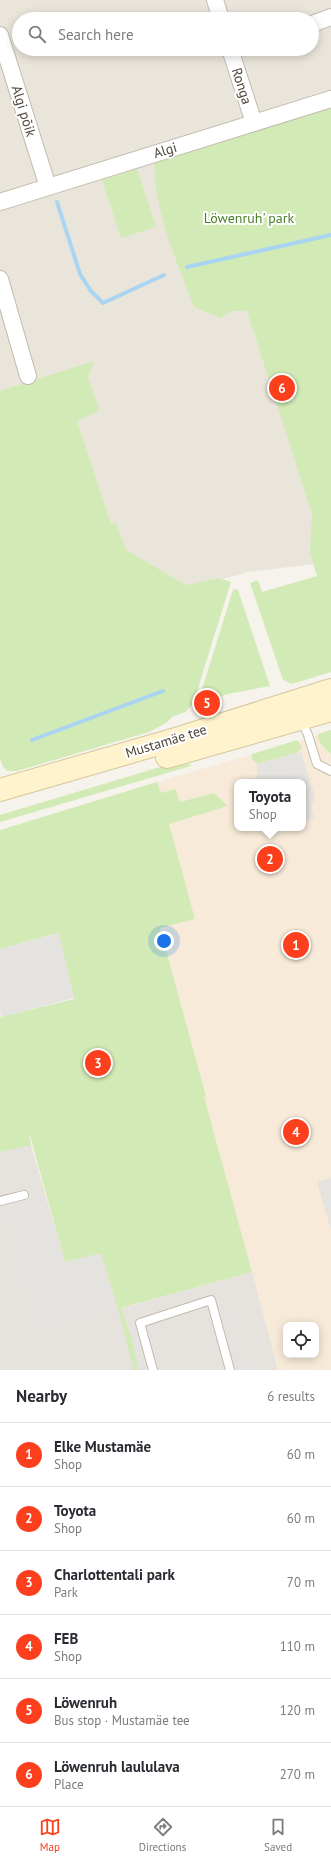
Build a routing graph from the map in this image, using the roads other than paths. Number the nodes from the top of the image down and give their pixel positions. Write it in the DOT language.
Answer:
graph roads {
  1 [pos="215,0"];
  2 [pos="219,12"];
  3 [pos="331,17"];
  4 [pos="319,21"];
  5 [pos="2,46"];
  6 [pos="234,56"];
  7 [pos="331,99"];
  8 [pos="254,123"];
  9 [pos="48,187"];
  10 [pos="0,202"];
  11 [pos="1,283"];
  12 [pos="6,321"];
  13 [pos="28,376"];
  14 [pos="331,690"];
  15 [pos="320,714"];
  16 [pos="331,771"];
  17 [pos="0,790"];
  18 [pos="0,806"];
  19 [pos="24,1195"];
  20 [pos="0,1201"];
  21 [pos="153,1370"];
  22 [pos="230,1370"];
  1 -- 2 [label="street"];
  3 -- 4 [label="street"];
  5 -- 9 [label="street, Algi põik"];
  6 -- 8 [label="street, Ronga"];
  7 -- 8 [label="street, Algi"];
  8 -- 9 [label="street, Algi"];
  9 -- 10 [label="street, Algi"];
  11 -- 12 [label="street"];
  12 -- 13 [label="street"];
  14 -- 17 [label="main road, Mustamäe tee"];
  15 -- 16 [label="lane"];
  15 -- 18 [label="main road, Mustamäe tee"];
  19 -- 20 [label="lane"];
  21 -- 22 [label="lane"];
}
